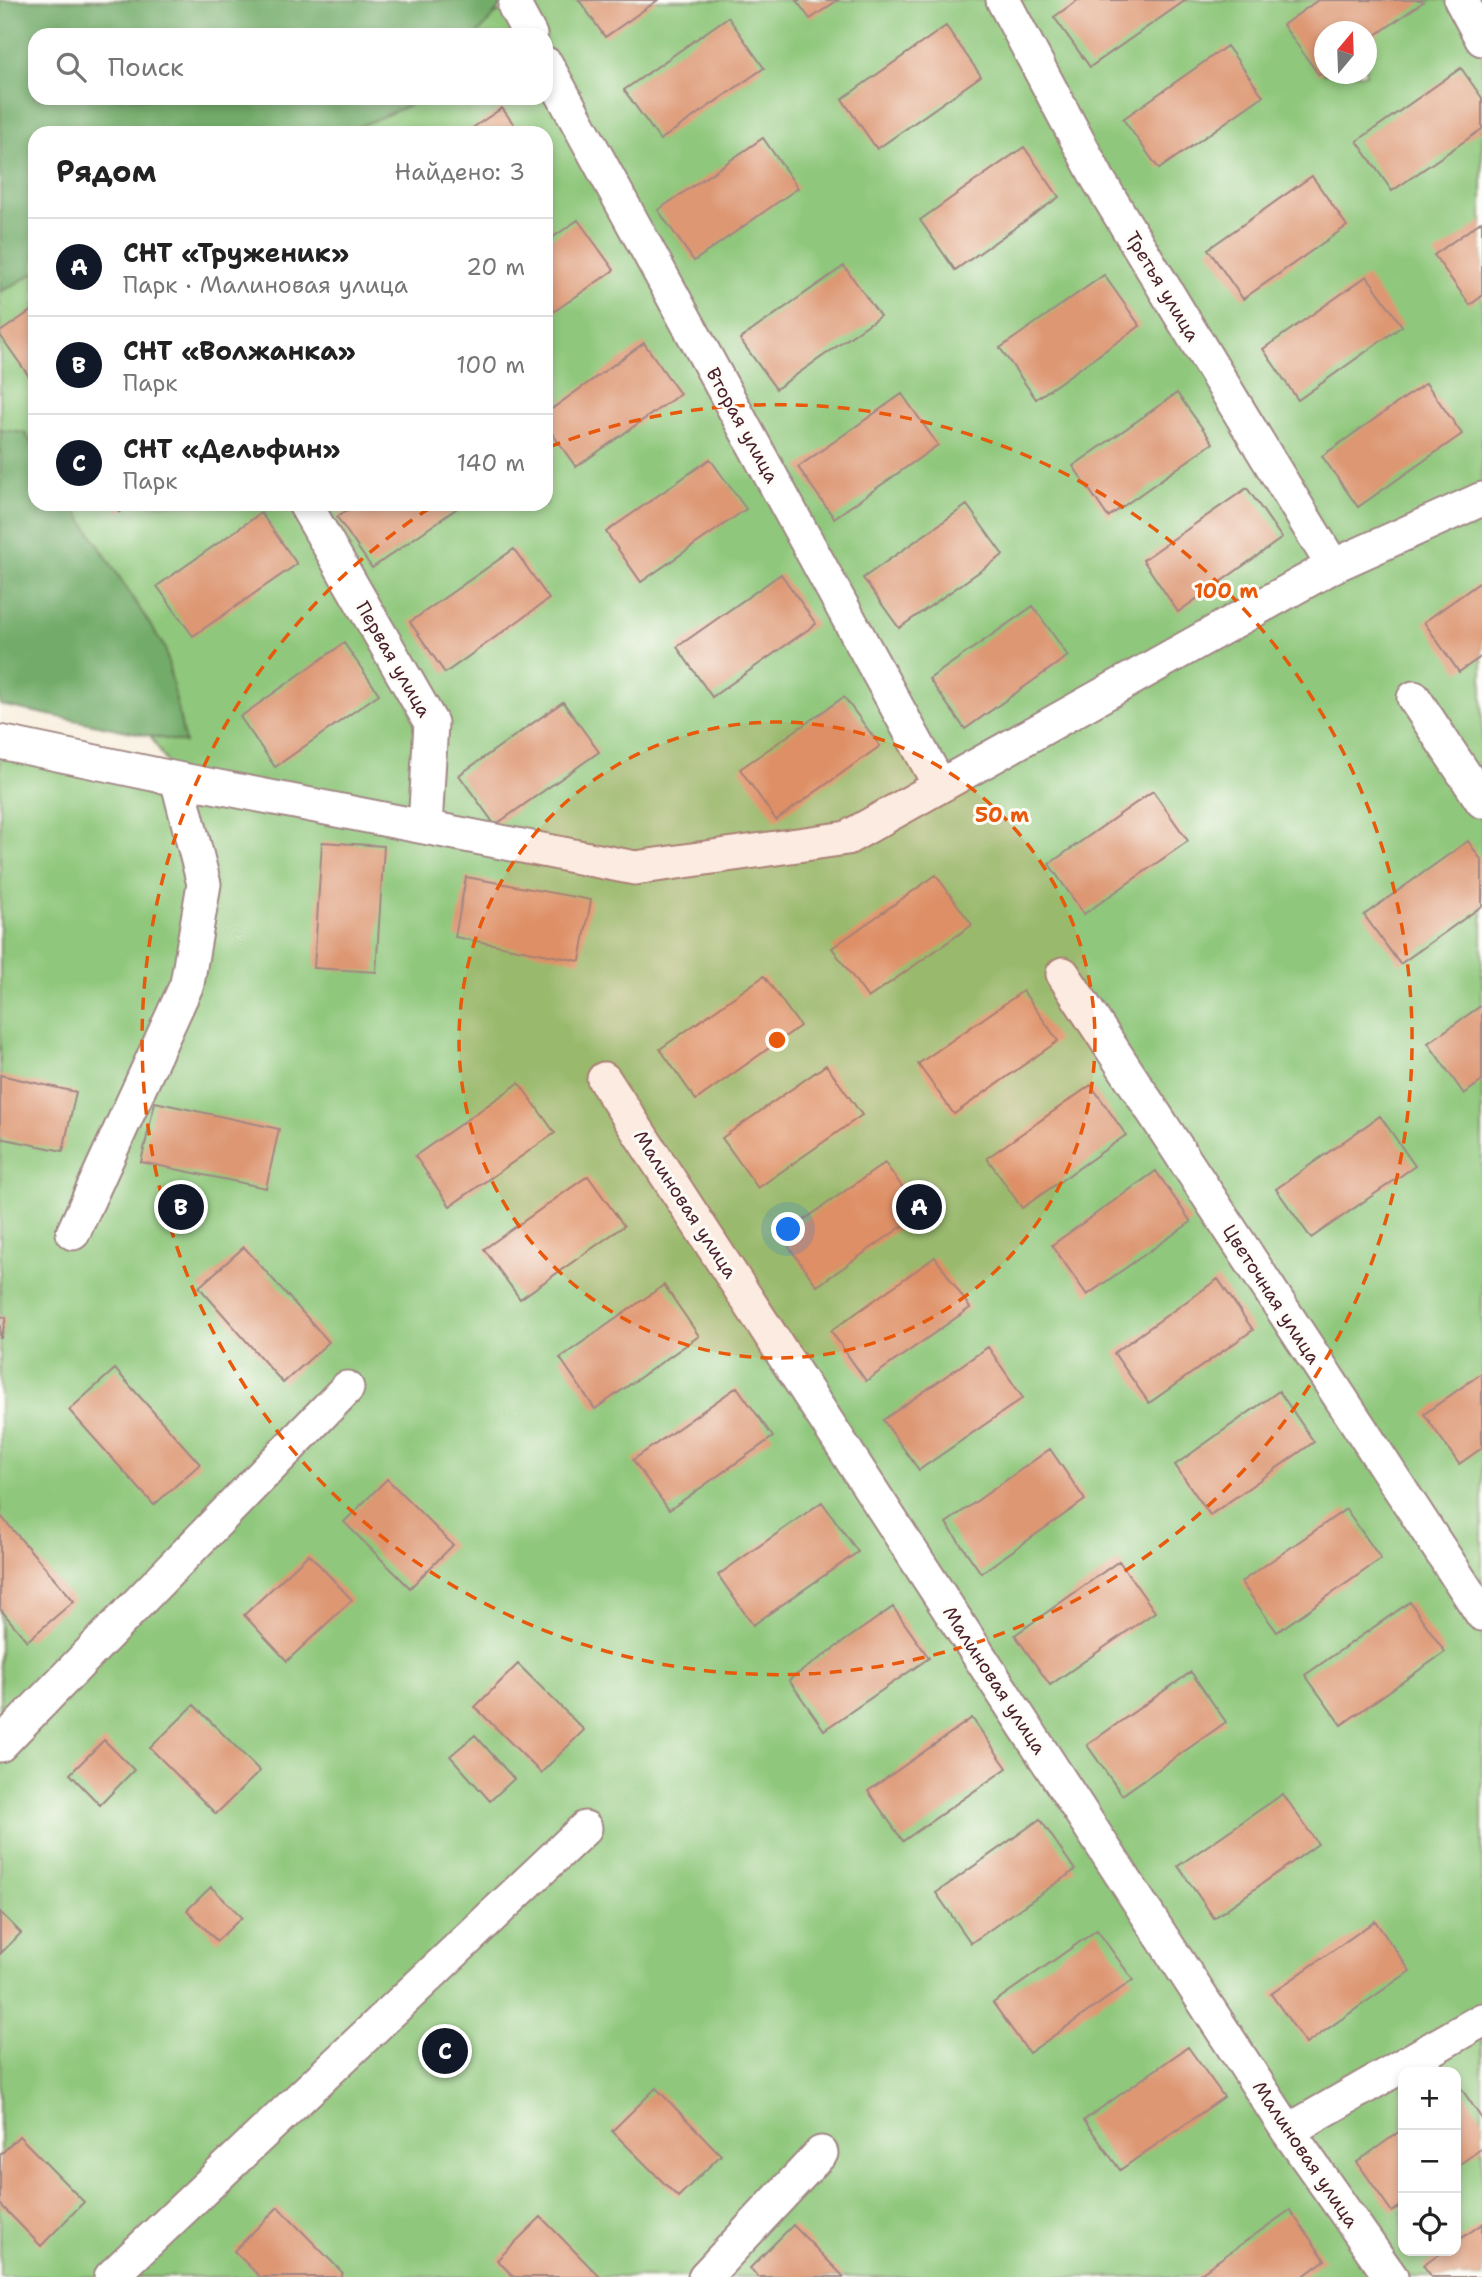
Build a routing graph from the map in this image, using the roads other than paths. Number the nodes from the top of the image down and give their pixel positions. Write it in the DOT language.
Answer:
graph roads {
  1 [pos="1003,0"];
  2 [pos="1461,0"];
  3 [pos="1482,39"];
  4 [pos="553,77"];
  5 [pos="1482,499"];
  6 [pos="309,511"];
  7 [pos="1333,566"];
  8 [pos="1415,698"];
  9 [pos="0,741"];
  10 [pos="177,779"];
  11 [pos="940,786"];
  12 [pos="1482,801"];
  13 [pos="425,827"];
  14 [pos="1063,974"];
  15 [pos="604,1079"];
  16 [pos="73,1233"];
  17 [pos="347,1388"];
  18 [pos="1482,1614"];
  19 [pos="0,1745"];
  20 [pos="585,1828"];
  21 [pos="1482,2020"];
  22 [pos="1288,2131"];
  23 [pos="821,2153"];
  24 [pos="111,2277"];
  25 [pos="705,2277"];
  26 [pos="1391,2277"];
  1 -- 7 [label="street, Третья улица"];
  2 -- 3 [label="street"];
  4 -- 11 [label="street, Вторая улица"];
  5 -- 7 [label="street"];
  6 -- 13 [label="street, Первая улица"];
  7 -- 11 [label="street"];
  8 -- 12 [label="street"];
  9 -- 10 [label="street"];
  10 -- 13 [label="street"];
  10 -- 16 [label="street"];
  11 -- 13 [label="street"];
  14 -- 18 [label="street, Цветочная улица"];
  15 -- 22 [label="street, Малиновая улица"];
  17 -- 19 [label="street"];
  20 -- 24 [label="street"];
  21 -- 22 [label="street"];
  22 -- 26 [label="street, Малиновая улица"];
  23 -- 25 [label="street"];
}
